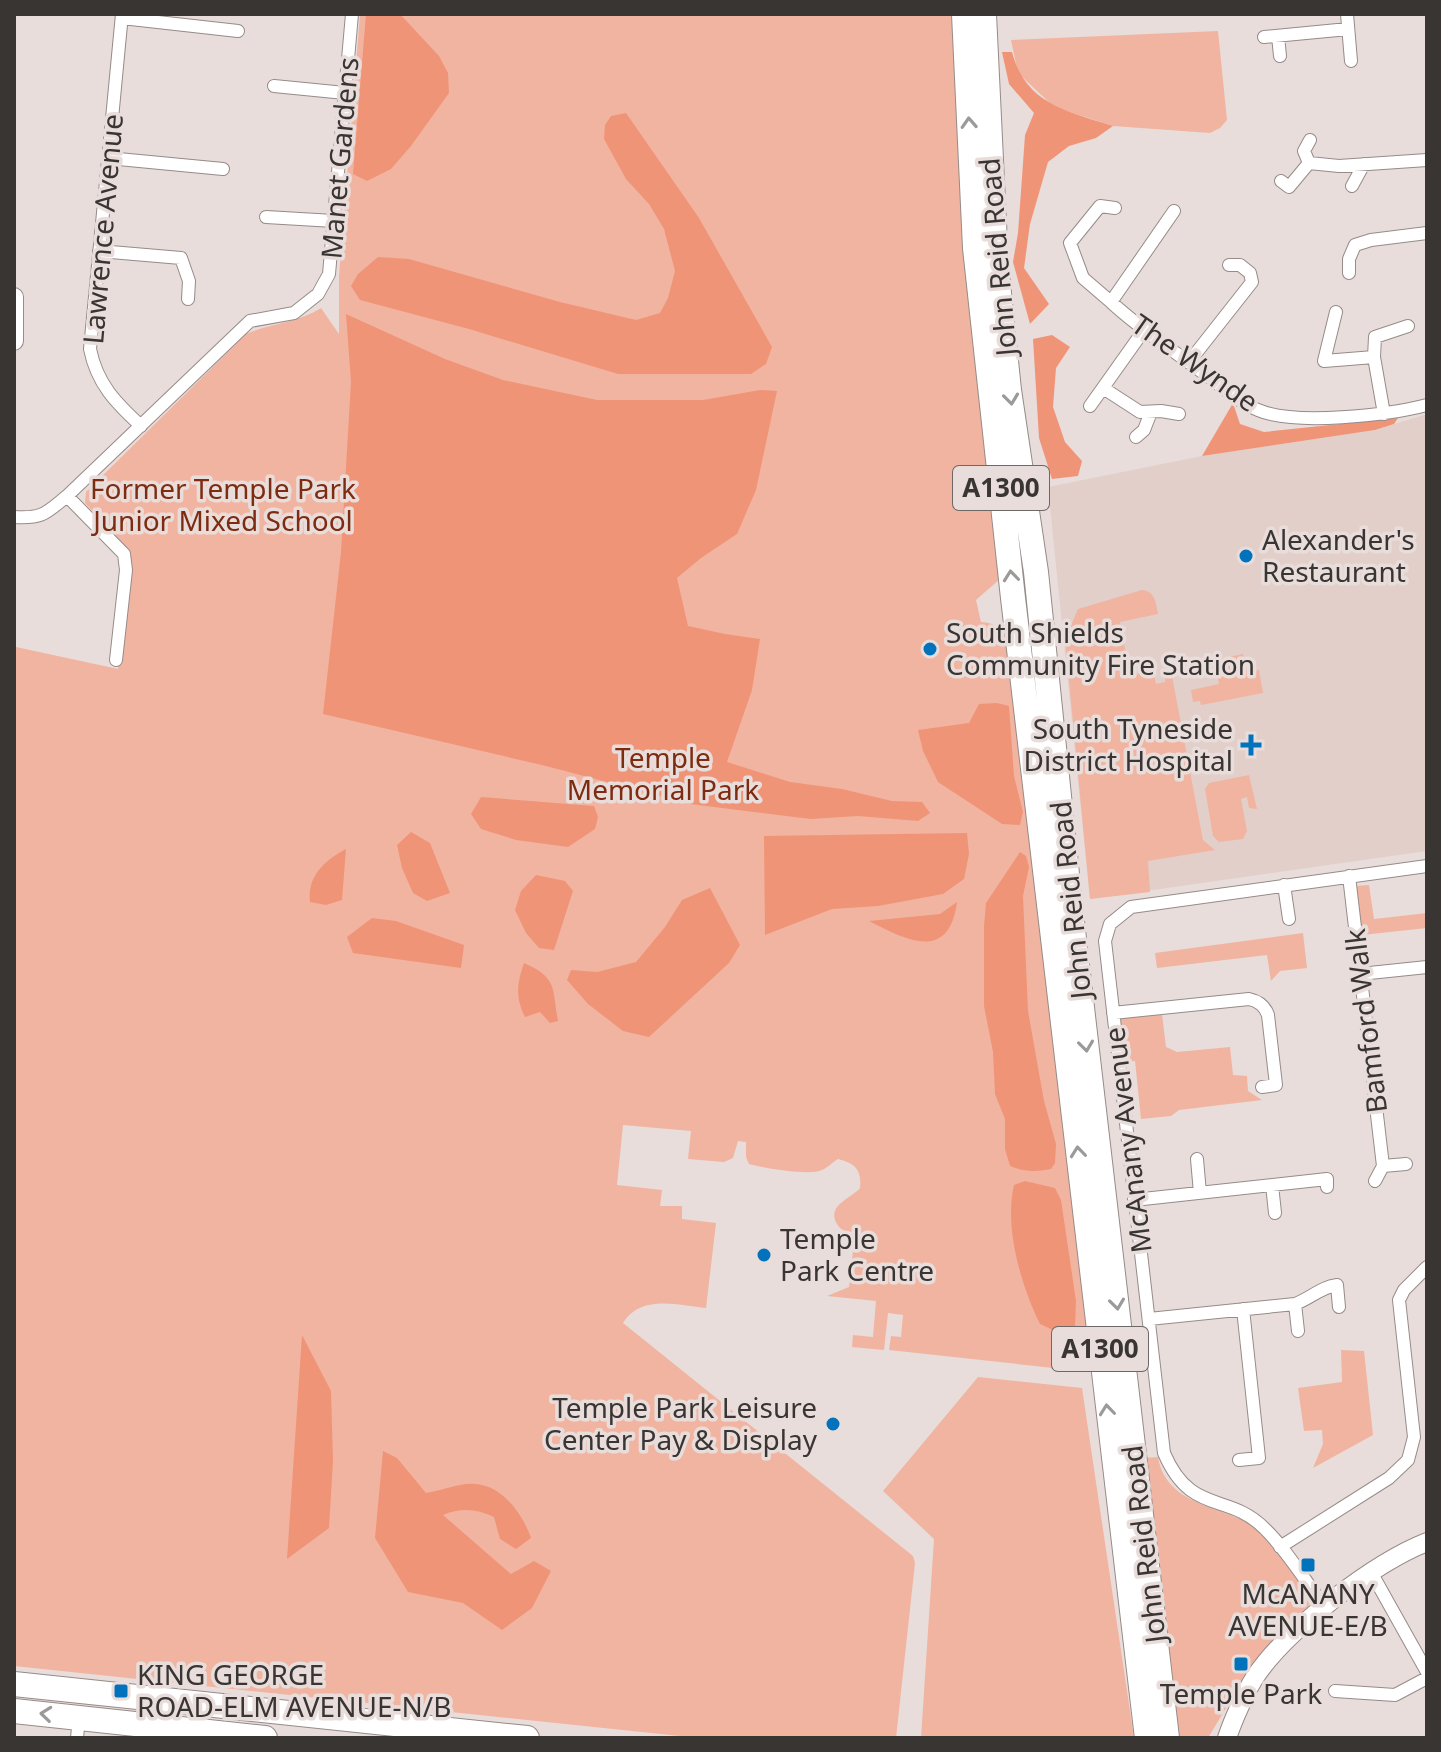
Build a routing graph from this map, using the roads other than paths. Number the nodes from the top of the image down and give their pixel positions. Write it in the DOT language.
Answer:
graph roads {
  1 [pos="352,14"];
  2 [pos="964,14"];
  3 [pos="984,14"];
  4 [pos="1347,14"];
  5 [pos="122,16"];
  6 [pos="1348,29"];
  7 [pos="238,31"];
  8 [pos="1278,36"];
  9 [pos="1264,37"];
  10 [pos="1280,56"];
  11 [pos="1351,61"];
  12 [pos="274,86"];
  13 [pos="345,93"];
  14 [pos="1310,140"];
  15 [pos="108,158"];
  16 [pos="1427,160"];
  17 [pos="1309,163"];
  18 [pos="1364,164"];
  19 [pos="223,169"];
  20 [pos="1281,181"];
  21 [pos="1352,186"];
  22 [pos="1115,208"];
  23 [pos="1174,211"];
  24 [pos="266,217"];
  25 [pos="334,221"];
  26 [pos="1427,233"];
  27 [pos="99,251"];
  28 [pos="1229,265"];
  29 [pos="1349,273"];
  30 [pos="14,297"];
  31 [pos="188,299"];
  32 [pos="1111,302"];
  33 [pos="1336,312"];
  34 [pos="1408,326"];
  35 [pos="1144,330"];
  36 [pos="14,341"];
  37 [pos="1374,357"];
  38 [pos="1189,362"];
  39 [pos="1103,388"];
  40 [pos="1427,405"];
  41 [pos="1090,406"];
  42 [pos="1151,412"];
  43 [pos="1179,414"];
  44 [pos="1384,414"];
  45 [pos="141,426"];
  46 [pos="1136,437"];
  47 [pos="67,496"];
  48 [pos="14,517"];
  49 [pos="116,660"];
  50 [pos="1427,866"];
  51 [pos="1349,876"];
  52 [pos="1284,885"];
  53 [pos="1289,919"];
  54 [pos="1427,967"];
  55 [pos="1360,974"];
  56 [pos="1113,1013"];
  57 [pos="1262,1087"];
  58 [pos="1197,1159"];
  59 [pos="1406,1164"];
  60 [pos="1383,1166"];
  61 [pos="1375,1181"];
  62 [pos="1272,1185"];
  63 [pos="1327,1187"];
  64 [pos="1200,1193"];
  65 [pos="1134,1200"];
  66 [pos="1275,1213"];
  67 [pos="1427,1267"];
  68 [pos="1295,1304"];
  69 [pos="1339,1307"];
  70 [pos="1243,1309"];
  71 [pos="1149,1319"];
  72 [pos="1298,1331"];
  73 [pos="1239,1460"];
  74 [pos="1427,1542"];
  75 [pos="1280,1547"];
  76 [pos="1371,1572"];
  77 [pos="1325,1607"];
  78 [pos="1427,1675"];
  79 [pos="1254,1678"];
  80 [pos="14,1684"];
  81 [pos="82,1691"];
  82 [pos="1335,1691"];
  83 [pos="14,1711"];
  84 [pos="78,1728"];
  85 [pos="406,1732"];
  86 [pos="484,1736"];
  87 [pos="265,1738"];
  88 [pos="527,1738"];
  89 [pos="1147,1738"];
  90 [pos="1167,1738"];
  91 [pos="1214,1738"];
  92 [pos="1227,1738"];
  1 -- 13 [label="street, Manet Gardens"];
  89 -- 2 [label="highway, John Reid Road / A1300, one-way"];
  3 -- 90 [label="highway, John Reid Road / A1300, one-way"];
  4 -- 6 [label="street"];
  5 -- 7 [label="street"];
  5 -- 15 [label="street, Lawrence Avenue"];
  6 -- 8 [label="street"];
  6 -- 11 [label="street"];
  8 -- 9 [label="street"];
  8 -- 10 [label="street"];
  12 -- 13 [label="street"];
  13 -- 25 [label="street, Manet Gardens"];
  14 -- 17 [label="street"];
  15 -- 19 [label="street"];
  15 -- 27 [label="street, Lawrence Avenue"];
  16 -- 18 [label="street"];
  17 -- 18 [label="street"];
  17 -- 20 [label="street"];
  18 -- 21 [label="street"];
  22 -- 32 [label="street, The Wynde"];
  23 -- 32 [label="street"];
  24 -- 25 [label="street"];
  25 -- 45 [label="street, Manet Gardens"];
  26 -- 29 [label="street"];
  27 -- 31 [label="street"];
  27 -- 45 [label="street, Lawrence Avenue"];
  28 -- 38 [label="street"];
  30 -- 36 [label="street"];
  32 -- 35 [label="street, The Wynde"];
  33 -- 37 [label="street"];
  34 -- 37 [label="street"];
  35 -- 38 [label="street, The Wynde"];
  35 -- 39 [label="street"];
  37 -- 44 [label="street"];
  38 -- 44 [label="street, The Wynde"];
  39 -- 41 [label="street"];
  39 -- 42 [label="street"];
  40 -- 44 [label="street, The Wynde"];
  42 -- 43 [label="street"];
  42 -- 46 [label="street"];
  45 -- 47 [label="street, Manet Gardens"];
  47 -- 48 [label="street, Manet Gardens"];
  47 -- 49 [label="street"];
  50 -- 51 [label="street, McAnany Avenue"];
  51 -- 52 [label="street, McAnany Avenue"];
  51 -- 55 [label="street, Bamford Walk"];
  52 -- 53 [label="street"];
  52 -- 56 [label="street, McAnany Avenue"];
  54 -- 55 [label="street"];
  55 -- 60 [label="street, Bamford Walk"];
  56 -- 57 [label="street"];
  56 -- 65 [label="street, McAnany Avenue"];
  58 -- 64 [label="street"];
  59 -- 60 [label="street"];
  60 -- 61 [label="street"];
  62 -- 63 [label="street"];
  62 -- 64 [label="street"];
  62 -- 66 [label="street"];
  64 -- 65 [label="street"];
  65 -- 71 [label="street, McAnany Avenue"];
  67 -- 75 [label="street"];
  68 -- 69 [label="street"];
  68 -- 70 [label="street"];
  68 -- 72 [label="street"];
  70 -- 71 [label="street"];
  70 -- 73 [label="street"];
  71 -- 75 [label="street, McAnany Avenue"];
  74 -- 76 [label="street"];
  75 -- 77 [label="street, McAnany Avenue"];
  76 -- 77 [label="street"];
  76 -- 78 [label="street"];
  77 -- 79 [label="street"];
  78 -- 82 [label="street"];
  79 -- 91 [label="street"];
  79 -- 92 [label="street"];
  80 -- 81 [label="highway"];
  81 -- 84 [label="highway"];
  81 -- 85 [label="highway"];
  84 -- 83 [label="highway, one-way"];
  84 -- 87 [label="highway"];
  85 -- 86 [label="highway"];
  86 -- 88 [label="highway"];
}
